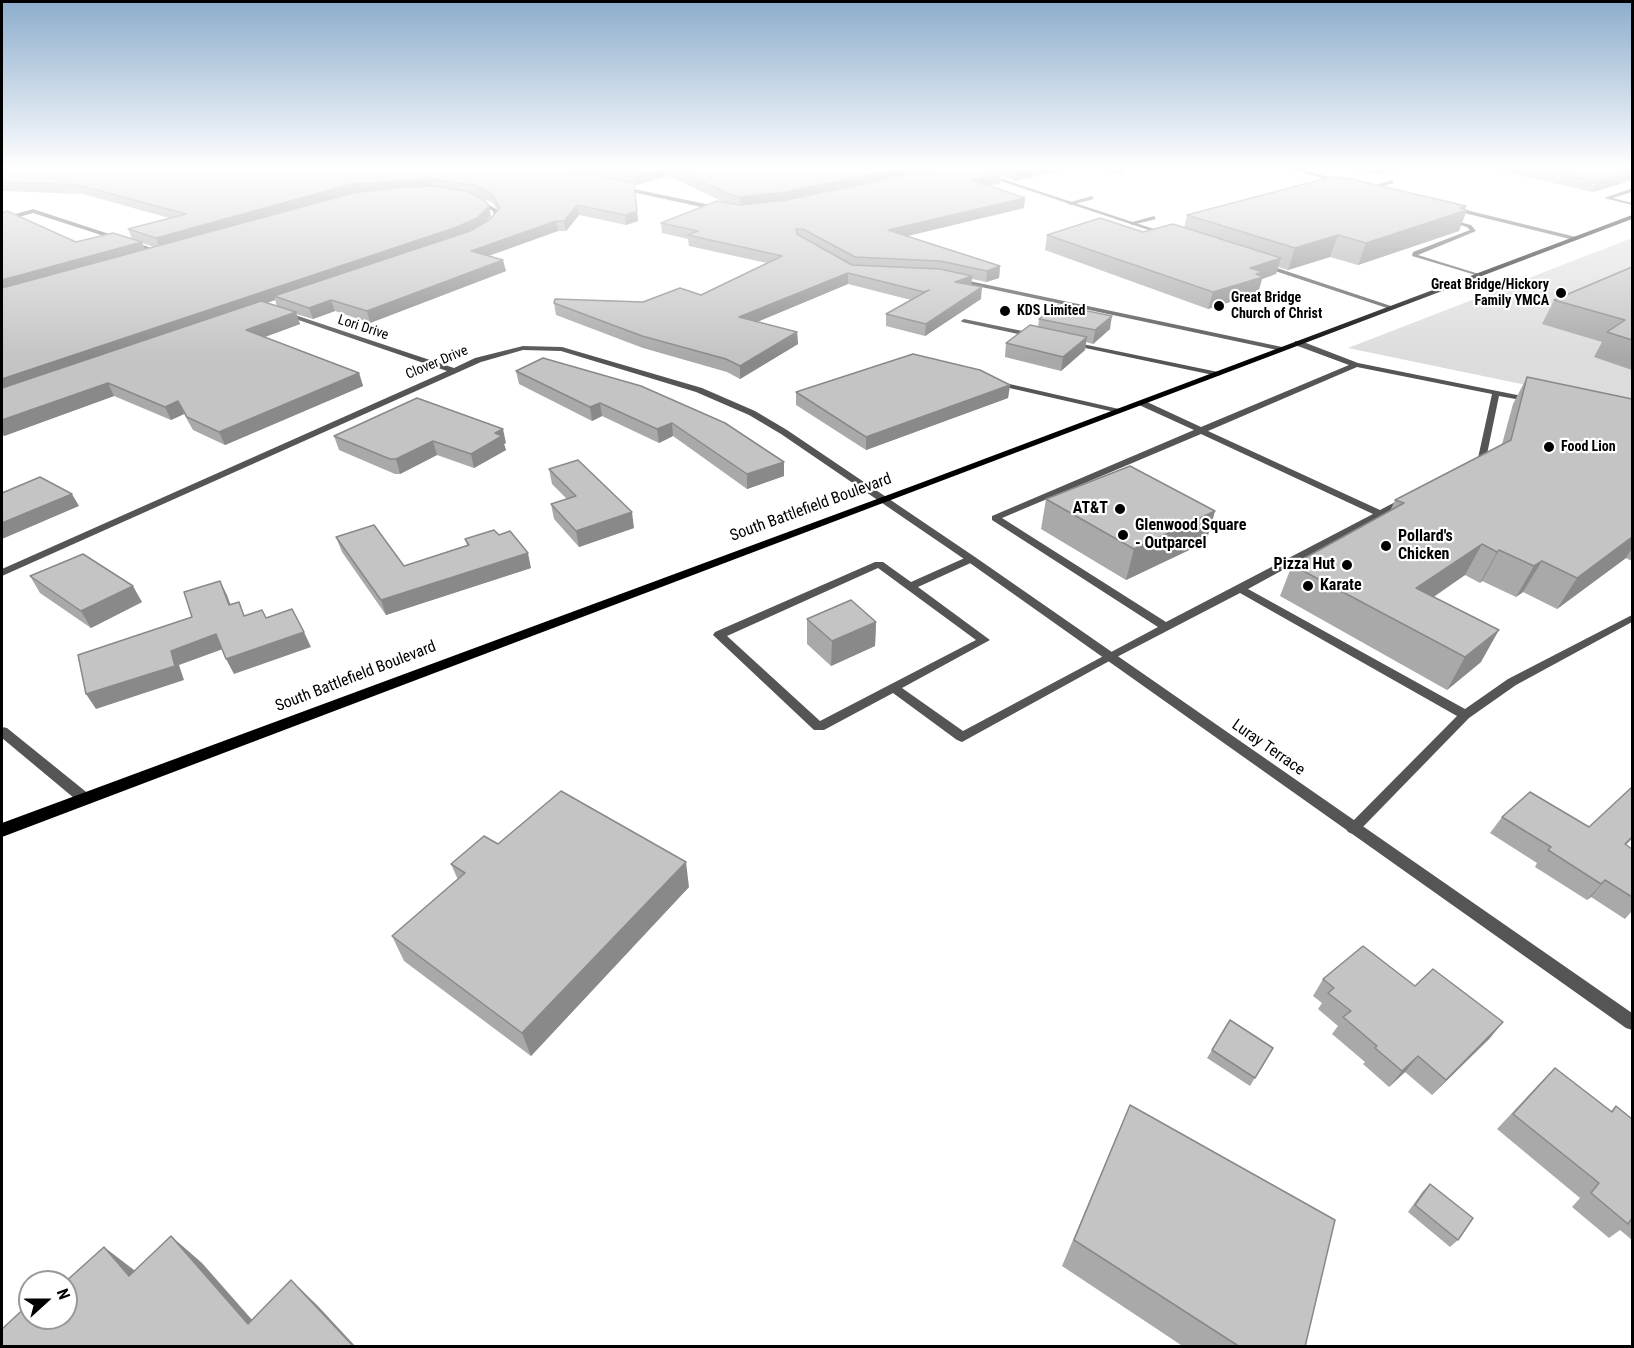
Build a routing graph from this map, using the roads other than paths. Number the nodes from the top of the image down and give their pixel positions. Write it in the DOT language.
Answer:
graph roads {
  1 [pos="94,231"];
  2 [pos="1157,231"];
  3 [pos="1473,231"];
  4 [pos="1545,231"];
  5 [pos="1594,231"];
  6 [pos="1176,237"];
  7 [pos="1575,238"];
  8 [pos="170,249"];
  9 [pos="159,252"];
  10 [pos="148,255"];
  11 [pos="1252,262"];
  12 [pos="1477,275"];
  13 [pos="950,279"];
  14 [pos="1392,308"];
  15 [pos="276,311"];
  16 [pos="964,321"];
  17 [pos="1045,338"];
  18 [pos="1057,340"];
  19 [pos="1298,343"];
  20 [pos="1282,349"];
  21 [pos="1356,365"];
  22 [pos="452,370"];
  23 [pos="1218,374"];
  24 [pos="981,378"];
  25 [pos="1496,393"];
  26 [pos="1541,402"];
  27 [pos="1142,403"];
  28 [pos="1119,411"];
  29 [pos="1201,430"];
  30 [pos="1462,470"];
  31 [pos="1418,494"];
  32 [pos="885,500"];
  33 [pos="1381,514"];
  34 [pos="971,559"];
  35 [pos="2,573"];
  36 [pos="910,587"];
  37 [pos="1240,589"];
  38 [pos="1632,618"];
  39 [pos="1166,627"];
  40 [pos="1109,656"];
  41 [pos="894,688"];
  42 [pos="1465,716"];
  43 [pos="2,731"];
  44 [pos="85,799"];
  45 [pos="1353,828"];
  46 [pos="2,830"];
  47 [pos="1632,1022"];
  1 -- 9 [label="street"];
  2 -- 6 [label="street"];
  3 -- 12 [label="street"];
  4 -- 7 [label="street"];
  5 -- 7 [label="main road, South Battlefield Boulevard"];
  7 -- 12 [label="main road, South Battlefield Boulevard"];
  8 -- 9 [label="street"];
  9 -- 10 [label="street"];
  11 -- 14 [label="street"];
  12 -- 14 [label="main road, South Battlefield Boulevard"];
  13 -- 20 [label="street"];
  14 -- 19 [label="main road, South Battlefield Boulevard"];
  15 -- 22 [label="street, Lori Drive"];
  16 -- 17 [label="street"];
  18 -- 23 [label="street"];
  19 -- 20 [label="main road, South Battlefield Boulevard"];
  19 -- 21 [label="street"];
  20 -- 23 [label="main road, South Battlefield Boulevard"];
  21 -- 25 [label="street"];
  21 -- 29 [label="street"];
  22 -- 32 [label="street, Clover Drive"];
  22 -- 35 [label="street, Clover Drive"];
  23 -- 27 [label="main road, South Battlefield Boulevard"];
  24 -- 28 [label="street"];
  25 -- 26 [label="street"];
  25 -- 30 [label="street"];
  27 -- 28 [label="main road, South Battlefield Boulevard"];
  27 -- 29 [label="street"];
  28 -- 32 [label="main road, South Battlefield Boulevard"];
  29 -- 33 [label="street"];
  29 -- 39 [label="street"];
  31 -- 33 [label="street"];
  32 -- 34 [label="street, Luray Terrace"];
  32 -- 44 [label="main road, South Battlefield Boulevard"];
  33 -- 37 [label="street"];
  34 -- 36 [label="street"];
  34 -- 40 [label="street, Luray Terrace"];
  36 -- 41 [label="street"];
  36 -- 41 [label="street"];
  37 -- 39 [label="street"];
  37 -- 42 [label="street"];
  38 -- 42 [label="street"];
  39 -- 40 [label="street"];
  40 -- 41 [label="street"];
  40 -- 45 [label="street, Luray Terrace"];
  42 -- 45 [label="street"];
  43 -- 44 [label="street"];
  44 -- 46 [label="main road, South Battlefield Boulevard"];
  45 -- 47 [label="street, Luray Terrace"];
}
